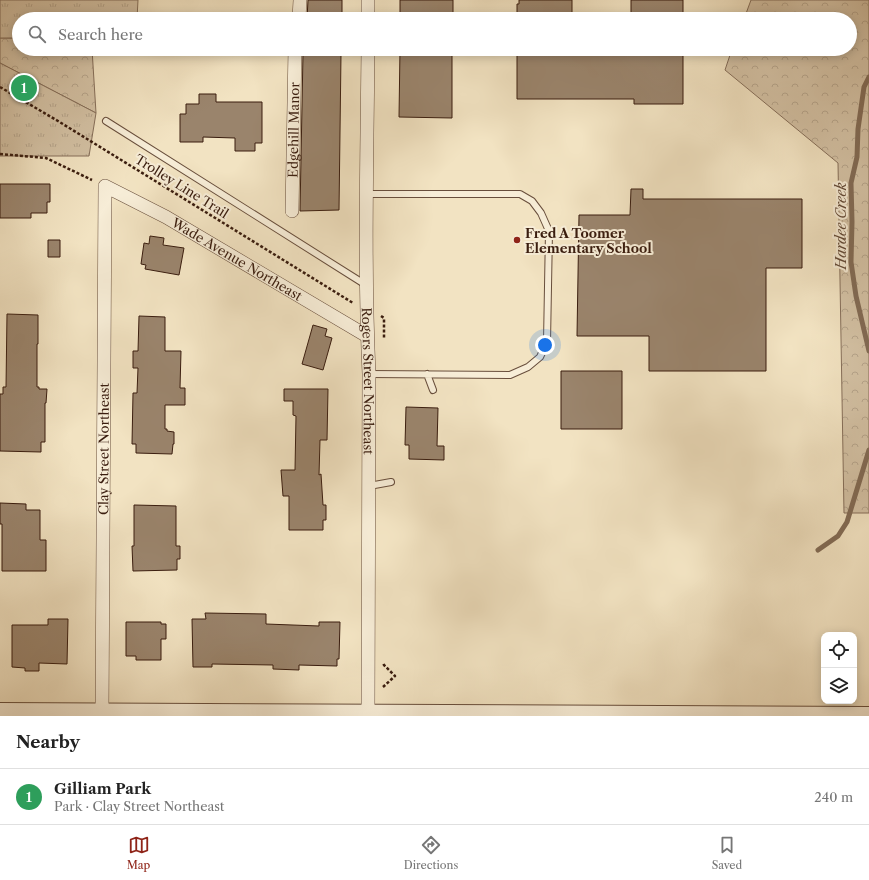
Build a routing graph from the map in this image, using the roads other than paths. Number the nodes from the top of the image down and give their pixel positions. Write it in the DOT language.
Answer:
graph roads {
  1 [pos="300,0"];
  2 [pos="368,0"];
  3 [pos="299,12"];
  4 [pos="368,12"];
  5 [pos="295,56"];
  6 [pos="368,56"];
  7 [pos="106,122"];
  8 [pos="105,186"];
  9 [pos="367,194"];
  10 [pos="292,211"];
  11 [pos="367,285"];
  12 [pos="367,336"];
  13 [pos="369,374"];
  14 [pos="427,374"];
  15 [pos="433,390"];
  16 [pos="391,482"];
  17 [pos="368,486"];
  18 [pos="0,711"];
  19 [pos="102,714"];
  20 [pos="368,714"];
  21 [pos="538,715"];
  22 [pos="869,715"];
  1 -- 3 [label="street"];
  2 -- 4 [label="street"];
  5 -- 10 [label="street, Edgehill Manor"];
  6 -- 9 [label="street, Rogers Street Northeast"];
  7 -- 11 [label="lane"];
  8 -- 12 [label="street, Wade Avenue Northeast"];
  8 -- 19 [label="street, Clay Street Northeast"];
  9 -- 11 [label="street, Rogers Street Northeast"];
  9 -- 14 [label="lane"];
  11 -- 12 [label="street, Rogers Street Northeast"];
  12 -- 13 [label="street, Rogers Street Northeast"];
  13 -- 14 [label="lane"];
  13 -- 17 [label="street, Rogers Street Northeast"];
  14 -- 15 [label="lane"];
  16 -- 17 [label="lane"];
  17 -- 20 [label="street, Rogers Street Northeast"];
  18 -- 19 [label="street"];
  19 -- 20 [label="street"];
  20 -- 21 [label="street"];
  21 -- 22 [label="street"];
}
